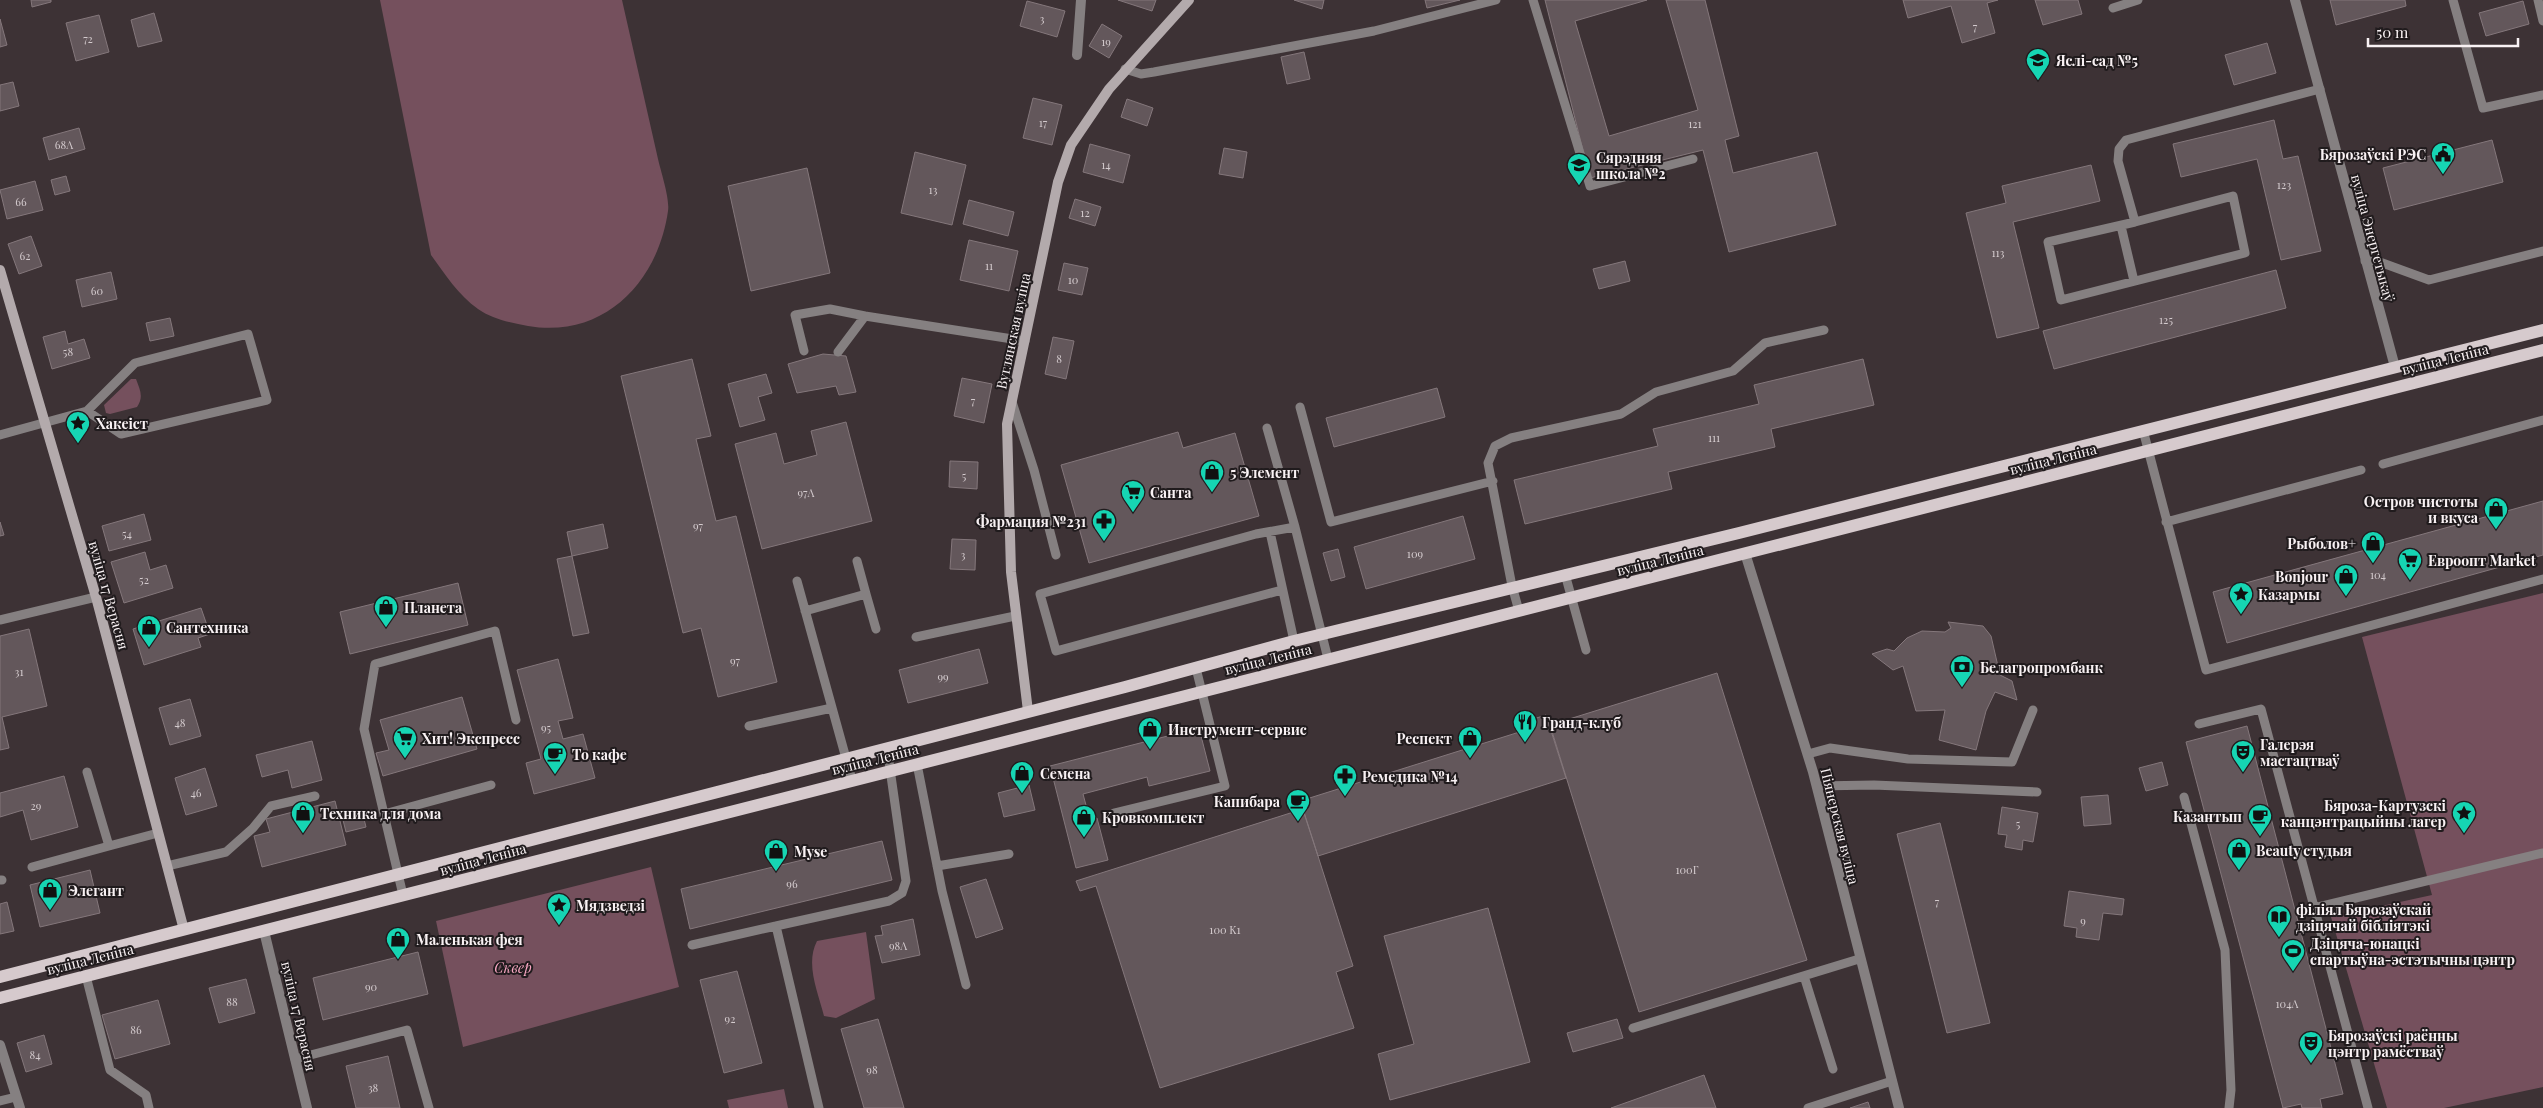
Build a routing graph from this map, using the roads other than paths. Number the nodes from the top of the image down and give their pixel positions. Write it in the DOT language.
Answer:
graph roads {
  1 [pos="1081,0"];
  2 [pos="1188,0"];
  3 [pos="1496,0"];
  4 [pos="1533,0"];
  5 [pos="2138,0"];
  6 [pos="2295,0"];
  7 [pos="2453,0"];
  8 [pos="2538,0"];
  9 [pos="2114,8"];
  10 [pos="2543,21"];
  11 [pos="1077,55"];
  12 [pos="1125,68"];
  13 [pos="2320,89"];
  14 [pos="2543,96"];
  15 [pos="1693,159"];
  16 [pos="2135,222"];
  17 [pos="2122,226"];
  18 [pos="2543,251"];
  19 [pos="2365,261"];
  20 [pos="0,270"];
  21 [pos="2134,281"];
  22 [pos="865,316"];
  23 [pos="1824,330"];
  24 [pos="2543,330"];
  25 [pos="1024,342"];
  26 [pos="804,350"];
  27 [pos="2543,350"];
  28 [pos="838,352"];
  29 [pos="2395,367"];
  30 [pos="2400,386"];
  31 [pos="1012,402"];
  32 [pos="1300,408"];
  33 [pos="87,411"];
  34 [pos="2543,420"];
  35 [pos="44,422"];
  36 [pos="1266,428"];
  37 [pos="2143,430"];
  38 [pos="0,435"];
  39 [pos="2148,450"];
  40 [pos="2383,464"];
  41 [pos="2361,470"];
  42 [pos="1493,481"];
  43 [pos="2166,522"];
  44 [pos="1295,527"];
  45 [pos="1270,532"];
  46 [pos="1740,533"];
  47 [pos="1746,554"];
  48 [pos="1056,555"];
  49 [pos="857,561"];
  50 [pos="1565,574"];
  51 [pos="2543,580"];
  52 [pos="796,581"];
  53 [pos="1512,586"];
  54 [pos="1282,590"];
  55 [pos="866,594"];
  56 [pos="96,598"];
  57 [pos="1572,598"];
  58 [pos="805,611"];
  59 [pos="1518,611"];
  60 [pos="1015,616"];
  61 [pos="0,620"];
  62 [pos="876,629"];
  63 [pos="1322,634"];
  64 [pos="916,637"];
  65 [pos="1294,641"];
  66 [pos="1586,650"];
  67 [pos="1328,659"];
  68 [pos="1196,668"];
  69 [pos="1200,692"];
  70 [pos="832,708"];
  71 [pos="2033,710"];
  72 [pos="1028,712"];
  73 [pos="516,720"];
  74 [pos="2199,724"];
  75 [pos="749,726"];
  76 [pos="1033,734"];
  77 [pos="887,748"];
  78 [pos="1808,754"];
  79 [pos="847,759"];
  80 [pos="917,764"];
  81 [pos="892,770"];
  82 [pos="87,772"];
  83 [pos="852,780"];
  84 [pos="491,786"];
  85 [pos="1817,786"];
  86 [pos="2037,792"];
  87 [pos="316,796"];
  88 [pos="2184,797"];
  89 [pos="1114,813"];
  90 [pos="384,814"];
  91 [pos="158,833"];
  92 [pos="110,846"];
  93 [pos="2543,853"];
  94 [pos="1009,854"];
  95 [pos="167,866"];
  96 [pos="937,866"];
  97 [pos="32,867"];
  98 [pos="398,876"];
  99 [pos="403,895"];
  100 [pos="2314,908"];
  101 [pos="259,911"];
  102 [pos="776,926"];
  103 [pos="184,930"];
  104 [pos="264,931"];
  105 [pos="692,945"];
  106 [pos="189,950"];
  107 [pos="1859,959"];
  108 [pos="86,976"];
  109 [pos="1804,976"];
  110 [pos="0,977"];
  111 [pos="966,985"];
  112 [pos="0,998"];
  113 [pos="1633,1028"];
  114 [pos="0,1045"];
  115 [pos="295,1059"];
  116 [pos="1833,1069"];
  117 [pos="1892,1081"];
  118 [pos="16,1097"];
  119 [pos="0,1101"];
  120 [pos="20,1108"];
  121 [pos="149,1108"];
  122 [pos="307,1108"];
  123 [pos="429,1108"];
  124 [pos="819,1108"];
  125 [pos="1808,1108"];
  126 [pos="1899,1108"];
  127 [pos="2229,1108"];
  128 [pos="2368,1108"];
  1 -- 11 [label="street"];
  2 -- 12 [label="street, Вуглянская вуліца"];
  3 -- 12 [label="lane"];
  4 -- 15 [label="lane"];
  5 -- 9 [label="lane"];
  6 -- 13 [label="street, вуліца Энергетыкаў"];
  7 -- 14 [label="lane"];
  8 -- 10 [label="lane"];
  12 -- 25 [label="street, Вуглянская вуліца"];
  13 -- 16 [label="lane"];
  13 -- 19 [label="street, вуліца Энергетыкаў"];
  16 -- 17 [label="lane"];
  16 -- 21 [label="lane"];
  17 -- 21 [label="lane"];
  17 -- 21 [label="lane"];
  18 -- 19 [label="lane"];
  19 -- 29 [label="street, вуліца Энергетыкаў"];
  20 -- 35 [label="street, вуліца 17 Верасня"];
  22 -- 25 [label="lane"];
  22 -- 26 [label="lane"];
  22 -- 28 [label="lane"];
  23 -- 42 [label="lane"];
  24 -- 29 [label="main road, вуліца Леніна"];
  25 -- 31 [label="street, Вуглянская вуліца"];
  27 -- 30 [label="main road, вуліца Леніна"];
  29 -- 30 [label="main road"];
  29 -- 37 [label="main road, вуліца Леніна"];
  30 -- 39 [label="main road, вуліца Леніна"];
  31 -- 48 [label="lane"];
  31 -- 60 [label="street, Вуглянская вуліца"];
  32 -- 42 [label="lane"];
  33 -- 33 [label="lane"];
  33 -- 35 [label="lane"];
  34 -- 40 [label="lane"];
  35 -- 38 [label="lane"];
  35 -- 56 [label="street, вуліца 17 Верасня"];
  36 -- 44 [label="lane"];
  37 -- 39 [label="lane"];
  37 -- 46 [label="main road, вуліца Леніна"];
  39 -- 43 [label="lane"];
  39 -- 47 [label="main road, вуліца Леніна"];
  41 -- 43 [label="lane"];
  42 -- 53 [label="lane"];
  43 -- 51 [label="lane"];
  44 -- 45 [label="lane"];
  44 -- 63 [label="lane"];
  45 -- 54 [label="lane"];
  45 -- 54 [label="lane"];
  46 -- 47 [label="main road"];
  46 -- 50 [label="main road, вуліца Леніна"];
  47 -- 57 [label="main road, вуліца Леніна"];
  47 -- 78 [label="street, Піянерская вуліца"];
  49 -- 55 [label="lane"];
  50 -- 53 [label="main road, вуліца Леніна"];
  50 -- 57 [label="lane"];
  52 -- 58 [label="lane"];
  53 -- 59 [label="lane"];
  53 -- 63 [label="main road, вуліца Леніна"];
  54 -- 65 [label="lane"];
  55 -- 58 [label="lane"];
  55 -- 62 [label="lane"];
  56 -- 61 [label="lane"];
  56 -- 91 [label="street, вуліца 17 Верасня"];
  57 -- 59 [label="main road, вуліца Леніна"];
  57 -- 66 [label="lane"];
  58 -- 70 [label="lane"];
  59 -- 67 [label="main road, вуліца Леніна"];
  60 -- 64 [label="lane"];
  60 -- 72 [label="street, Вуглянская вуліца"];
  63 -- 65 [label="main road, вуліца Леніна"];
  63 -- 67 [label="lane"];
  65 -- 68 [label="main road, вуліца Леніна"];
  67 -- 69 [label="main road, вуліца Леніна"];
  68 -- 69 [label="lane"];
  68 -- 72 [label="main road, вуліца Леніна"];
  69 -- 76 [label="main road, вуліца Леніна"];
  69 -- 89 [label="lane"];
  70 -- 75 [label="lane"];
  70 -- 79 [label="lane"];
  71 -- 78 [label="lane"];
  72 -- 76 [label="main road"];
  72 -- 77 [label="main road, вуліца Леніна"];
  73 -- 90 [label="lane"];
  74 -- 100 [label="lane"];
  76 -- 80 [label="main road, вуліца Леніна"];
  77 -- 79 [label="main road, вуліца Леніна"];
  77 -- 81 [label="lane"];
  78 -- 85 [label="street, Піянерская вуліца"];
  79 -- 83 [label="lane"];
  79 -- 98 [label="main road, вуліца Леніна"];
  80 -- 81 [label="main road, вуліца Леніна"];
  80 -- 96 [label="lane"];
  81 -- 83 [label="main road, вуліца Леніна"];
  81 -- 102 [label="lane"];
  82 -- 92 [label="lane"];
  83 -- 99 [label="main road, вуліца Леніна"];
  84 -- 90 [label="lane"];
  85 -- 86 [label="lane"];
  85 -- 107 [label="street, Піянерская вуліца"];
  87 -- 95 [label="lane"];
  88 -- 127 [label="lane"];
  90 -- 98 [label="lane"];
  91 -- 92 [label="lane"];
  91 -- 95 [label="street, вуліца 17 Верасня"];
  92 -- 97 [label="lane"];
  93 -- 100 [label="lane"];
  94 -- 96 [label="lane"];
  95 -- 103 [label="street, вуліца 17 Верасня"];
  96 -- 111 [label="lane"];
  98 -- 99 [label="lane"];
  98 -- 101 [label="main road, вуліца Леніна"];
  99 -- 104 [label="main road, вуліца Леніна"];
  100 -- 128 [label="lane"];
  101 -- 103 [label="main road, вуліца Леніна"];
  101 -- 104 [label="main road"];
  102 -- 105 [label="lane"];
  102 -- 124 [label="lane"];
  103 -- 106 [label="main road"];
  103 -- 110 [label="main road, вуліца Леніна"];
  104 -- 106 [label="main road, вуліца Леніна"];
  104 -- 115 [label="street, вуліца 17 Верасня"];
  106 -- 108 [label="main road, вуліца Леніна"];
  107 -- 109 [label="lane"];
  107 -- 117 [label="street, Піянерская вуліца"];
  108 -- 112 [label="main road, вуліца Леніна"];
  108 -- 121 [label="lane"];
  109 -- 113 [label="lane"];
  109 -- 116 [label="lane"];
  114 -- 118 [label="street"];
  115 -- 122 [label="street, вуліца 17 Верасня"];
  115 -- 123 [label="lane"];
  117 -- 125 [label="lane"];
  117 -- 126 [label="street, Піянерская вуліца"];
  118 -- 119 [label="lane"];
  118 -- 120 [label="street"];
}
